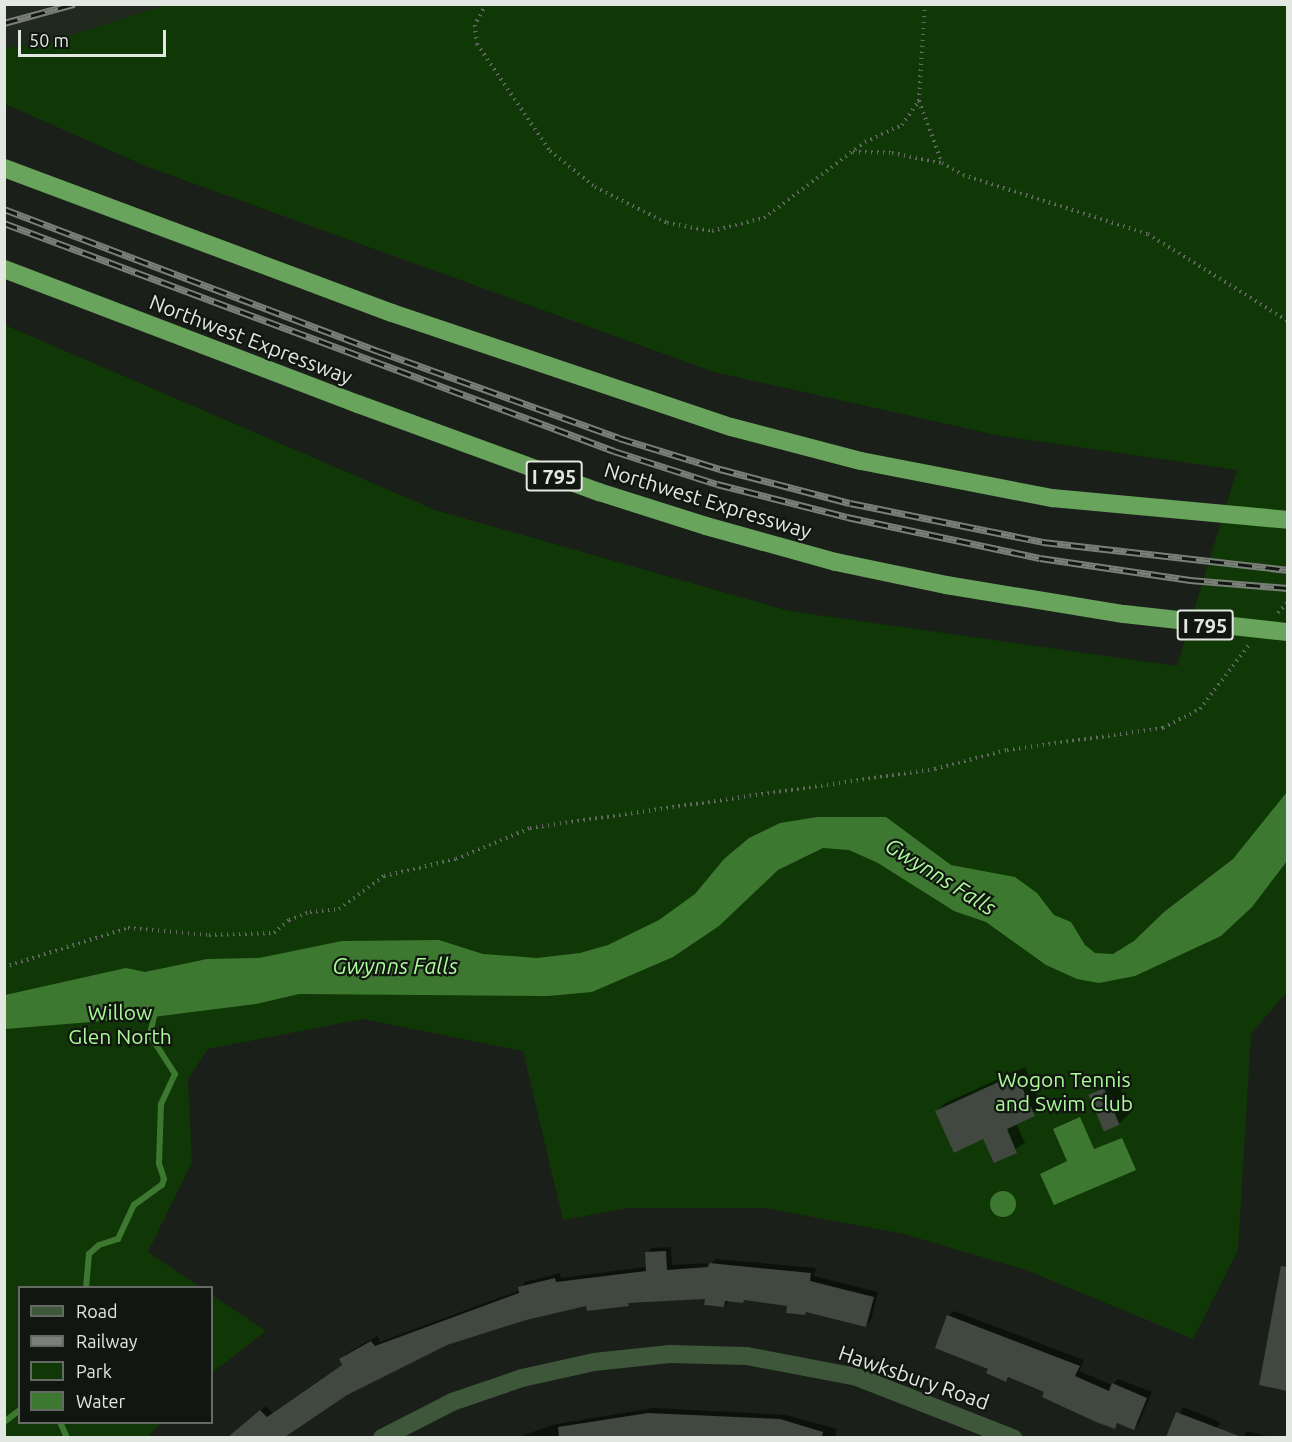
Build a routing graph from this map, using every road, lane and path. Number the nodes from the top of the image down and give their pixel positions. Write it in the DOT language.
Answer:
graph roads {
  1 [pos="486,4"];
  2 [pos="925,4"];
  3 [pos="919,101"];
  4 [pos="852,152"];
  5 [pos="942,163"];
  6 [pos="4,168"];
  7 [pos="4,270"];
  8 [pos="1287,321"];
  9 [pos="1287,520"];
  10 [pos="1287,603"];
  11 [pos="1270,621"];
  12 [pos="1287,632"];
  13 [pos="1254,639"];
  14 [pos="4,967"];
  15 [pos="382,1437"];
  16 [pos="1013,1437"];
  1 -- 4 [label="path"];
  2 -- 3 [label="path"];
  3 -- 4 [label="path"];
  3 -- 5 [label="path"];
  4 -- 5 [label="path"];
  5 -- 8 [label="path"];
  6 -- 9 [label="highway"];
  7 -- 12 [label="highway, Northwest Expressway / I 795, bridge"];
  10 -- 11 [label="path"];
  13 -- 14 [label="path"];
  15 -- 16 [label="street, Hawksbury Road"];
}
